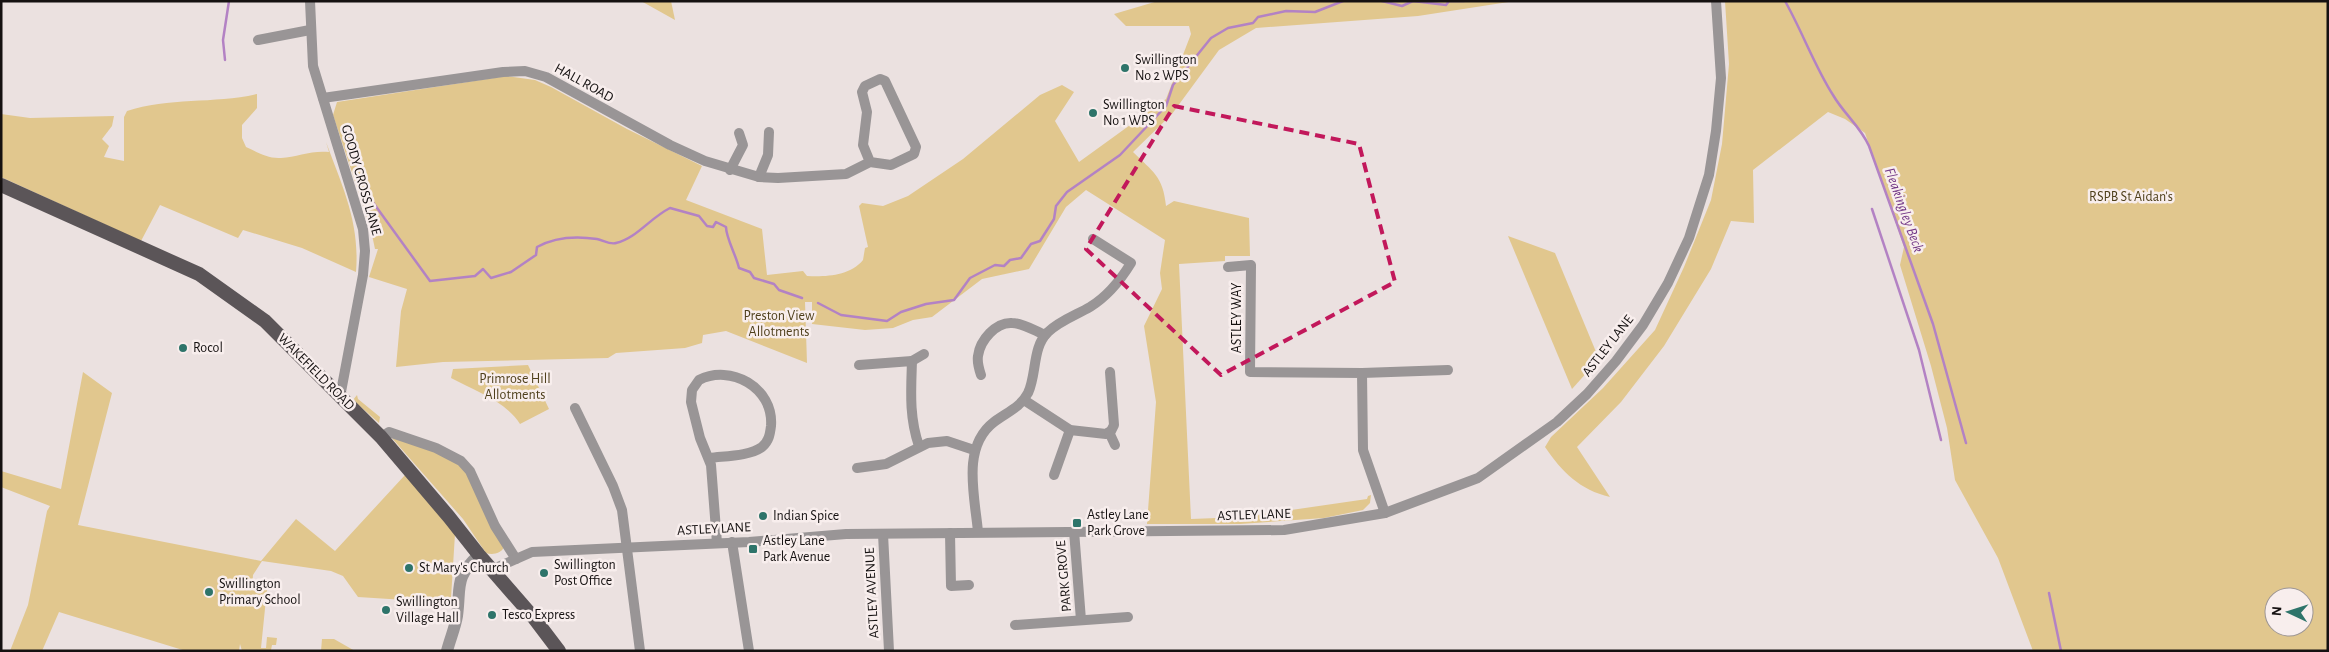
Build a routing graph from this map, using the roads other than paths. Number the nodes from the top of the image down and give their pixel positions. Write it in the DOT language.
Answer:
graph roads {
  1 [pos="310,1"];
  2 [pos="1716,1"];
  3 [pos="310,30"];
  4 [pos="258,40"];
  5 [pos="323,98"];
  6 [pos="768,132"];
  7 [pos="739,133"];
  8 [pos="870,162"];
  9 [pos="730,170"];
  10 [pos="759,177"];
  11 [pos="1,185"];
  12 [pos="1094,239"];
  13 [pos="1228,267"];
  14 [pos="1045,335"];
  15 [pos="924,354"];
  16 [pos="912,361"];
  17 [pos="859,365"];
  18 [pos="1448,370"];
  19 [pos="1110,372"];
  20 [pos="1362,374"];
  21 [pos="981,375"];
  22 [pos="340,398"];
  23 [pos="1024,400"];
  24 [pos="575,408"];
  25 [pos="1070,430"];
  26 [pos="1109,432"];
  27 [pos="381,437"];
  28 [pos="1115,445"];
  29 [pos="919,446"];
  30 [pos="974,450"];
  31 [pos="710,458"];
  32 [pos="857,468"];
  33 [pos="1054,475"];
  34 [pos="1385,513"];
  35 [pos="1074,531"];
  36 [pos="978,532"];
  37 [pos="950,533"];
  38 [pos="883,534"];
  39 [pos="732,542"];
  40 [pos="717,543"];
  41 [pos="626,547"];
  42 [pos="478,555"];
  43 [pos="516,559"];
  44 [pos="491,570"];
  45 [pos="969,585"];
  46 [pos="1128,617"];
  47 [pos="1081,620"];
  48 [pos="1015,625"];
  49 [pos="447,651"];
  50 [pos="559,651"];
  51 [pos="640,651"];
  52 [pos="749,651"];
  53 [pos="889,651"];
  1 -- 3 [label="street, GOODY CROSS LANE"];
  2 -- 34 [label="street, ASTLEY LANE"];
  3 -- 4 [label="street"];
  3 -- 5 [label="street, GOODY CROSS LANE"];
  5 -- 9 [label="street, HALL ROAD"];
  5 -- 22 [label="street, GOODY CROSS LANE"];
  6 -- 10 [label="street"];
  7 -- 9 [label="street"];
  8 -- 8 [label="street"];
  8 -- 10 [label="street, HALL ROAD"];
  9 -- 10 [label="street, HALL ROAD"];
  11 -- 22 [label="main road, WAKEFIELD ROAD"];
  12 -- 14 [label="street"];
  13 -- 20 [label="street, ASTLEY WAY"];
  14 -- 21 [label="street"];
  14 -- 23 [label="street"];
  15 -- 16 [label="street"];
  16 -- 17 [label="street"];
  16 -- 29 [label="street"];
  18 -- 20 [label="street, ASTLEY WAY"];
  19 -- 26 [label="street"];
  20 -- 34 [label="street"];
  22 -- 27 [label="main road, WAKEFIELD ROAD"];
  23 -- 25 [label="street"];
  23 -- 30 [label="street"];
  24 -- 41 [label="street"];
  25 -- 26 [label="street"];
  25 -- 33 [label="street"];
  26 -- 28 [label="street"];
  27 -- 42 [label="main road, WAKEFIELD ROAD"];
  27 -- 43 [label="street"];
  29 -- 30 [label="street"];
  29 -- 32 [label="street"];
  30 -- 36 [label="street"];
  31 -- 31 [label="street"];
  31 -- 40 [label="street"];
  34 -- 35 [label="street, ASTLEY LANE"];
  35 -- 36 [label="street, ASTLEY LANE"];
  35 -- 47 [label="street, PARK GROVE"];
  36 -- 37 [label="street, ASTLEY LANE"];
  37 -- 38 [label="street, ASTLEY LANE"];
  37 -- 45 [label="street"];
  38 -- 39 [label="street, ASTLEY LANE"];
  38 -- 53 [label="street, ASTLEY AVENUE"];
  39 -- 40 [label="street, ASTLEY LANE"];
  39 -- 52 [label="street"];
  40 -- 41 [label="street, ASTLEY LANE"];
  41 -- 43 [label="street, ASTLEY LANE"];
  41 -- 51 [label="street"];
  42 -- 44 [label="main road, WAKEFIELD ROAD"];
  42 -- 49 [label="street"];
  43 -- 44 [label="street, ASTLEY LANE"];
  44 -- 50 [label="main road, WAKEFIELD ROAD"];
  46 -- 47 [label="street, PARK GROVE"];
  47 -- 48 [label="street, PARK GROVE"];
}
